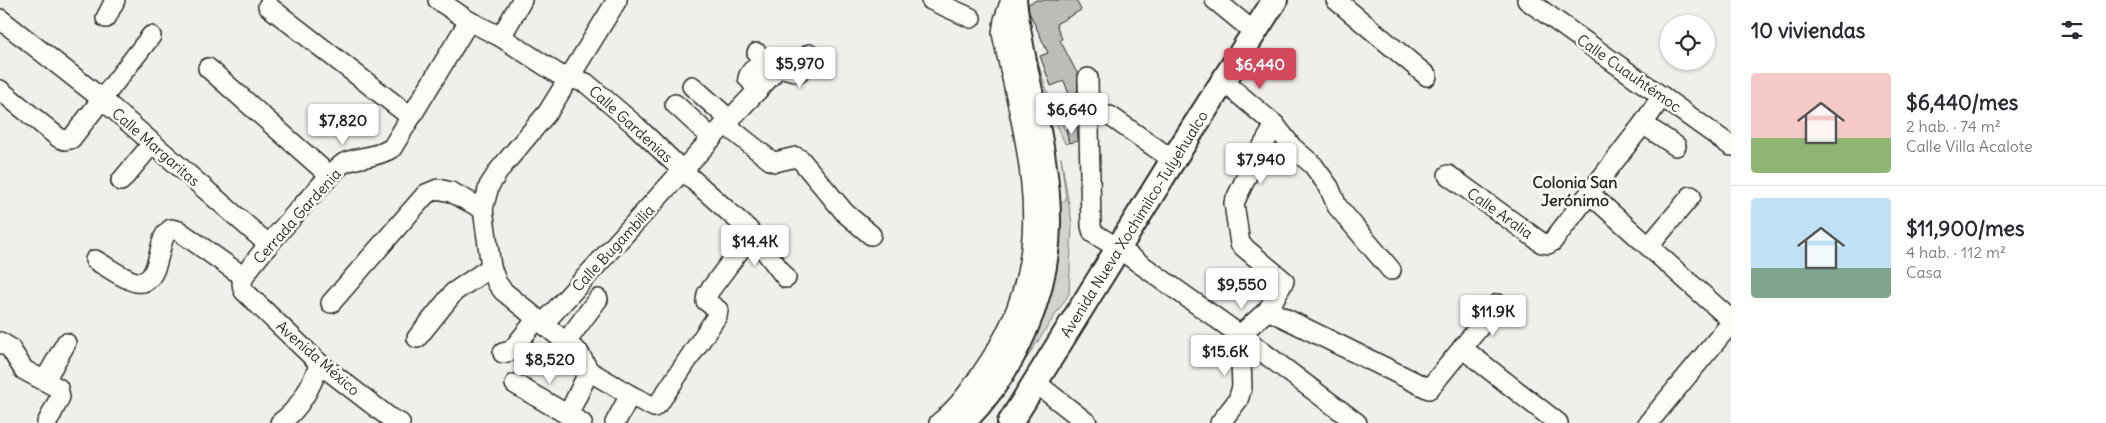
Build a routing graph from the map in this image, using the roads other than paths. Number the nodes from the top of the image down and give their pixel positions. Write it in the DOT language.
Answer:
graph roads {
  1 [pos="115,0"];
  2 [pos="438,0"];
  3 [pos="522,0"];
  4 [pos="617,0"];
  5 [pos="932,0"];
  6 [pos="1013,0"];
  7 [pos="1215,0"];
  8 [pos="1275,0"];
  9 [pos="1336,0"];
  10 [pos="1527,0"];
  11 [pos="268,6"];
  12 [pos="0,18"];
  13 [pos="106,18"];
  14 [pos="971,18"];
  15 [pos="469,21"];
  16 [pos="1254,32"];
  17 [pos="151,36"];
  18 [pos="501,37"];
  19 [pos="757,53"];
  20 [pos="810,54"];
  21 [pos="208,68"];
  22 [pos="570,76"];
  23 [pos="1427,76"];
  24 [pos="1088,78"];
  25 [pos="1223,81"];
  26 [pos="692,86"];
  27 [pos="0,90"];
  28 [pos="758,90"];
  29 [pos="1662,96"];
  30 [pos="102,100"];
  31 [pos="675,104"];
  32 [pos="1110,116"];
  33 [pos="411,117"];
  34 [pos="728,122"];
  35 [pos="1643,124"];
  36 [pos="1275,125"];
  37 [pos="712,138"];
  38 [pos="152,144"];
  39 [pos="1676,146"];
  40 [pos="1731,146"];
  41 [pos="1173,160"];
  42 [pos="683,171"];
  43 [pos="1448,175"];
  44 [pos="330,176"];
  45 [pos="121,181"];
  46 [pos="1590,194"];
  47 [pos="1691,196"];
  48 [pos="483,209"];
  49 [pos="751,235"];
  50 [pos="871,235"];
  51 [pos="270,245"];
  52 [pos="1649,246"];
  53 [pos="1118,248"];
  54 [pos="95,260"];
  55 [pos="491,268"];
  56 [pos="1391,270"];
  57 [pos="786,278"];
  58 [pos="243,281"];
  59 [pos="598,299"];
  60 [pos="331,303"];
  61 [pos="1498,304"];
  62 [pos="1268,310"];
  63 [pos="540,321"];
  64 [pos="1731,321"];
  65 [pos="1240,335"];
  66 [pos="417,338"];
  67 [pos="0,342"];
  68 [pos="566,342"];
  69 [pos="66,343"];
  70 [pos="1462,348"];
  71 [pos="503,353"];
  72 [pos="320,364"];
  73 [pos="589,372"];
  74 [pos="45,380"];
  75 [pos="1036,383"];
  76 [pos="515,384"];
  77 [pos="630,395"];
  78 [pos="575,419"];
  79 [pos="47,423"];
  80 [pos="280,423"];
  81 [pos="400,423"];
  82 [pos="614,423"];
  83 [pos="938,423"];
  84 [pos="962,423"];
  85 [pos="1010,423"];
  86 [pos="1087,423"];
  87 [pos="1220,423"];
  88 [pos="1357,423"];
  89 [pos="1558,423"];
  90 [pos="1648,423"];
  1 -- 13 [label="street"];
  2 -- 15 [label="street, Calle Gardenias"];
  3 -- 18 [label="street"];
  4 -- 22 [label="street"];
  5 -- 14 [label="street"];
  6 -- 83 [label="street"];
  6 -- 84 [label="main road"];
  7 -- 16 [label="street"];
  8 -- 16 [label="main road, Avenida Nueva Xochimilco-Tulyehualco"];
  9 -- 23 [label="street"];
  10 -- 29 [label="street, Calle Cuauhtémoc"];
  11 -- 33 [label="street"];
  12 -- 30 [label="street"];
  15 -- 18 [label="street, Calle Gardenias"];
  15 -- 33 [label="street, Cerrada Gardenia"];
  16 -- 25 [label="main road, Avenida Nueva Xochimilco-Tulyehualco"];
  17 -- 30 [label="street"];
  18 -- 22 [label="street, Calle Gardenias"];
  19 -- 28 [label="street"];
  20 -- 28 [label="street"];
  21 -- 44 [label="street"];
  22 -- 42 [label="street, Calle Gardenias"];
  22 -- 48 [label="street"];
  24 -- 53 [label="street"];
  25 -- 36 [label="street"];
  25 -- 41 [label="main road, Avenida Nueva Xochimilco-Tulyehualco"];
  26 -- 34 [label="street"];
  27 -- 30 [label="street, Calle Margaritas"];
  28 -- 34 [label="street"];
  29 -- 35 [label="street, Calle Aralia"];
  29 -- 40 [label="street, Calle Cuauhtémoc"];
  30 -- 38 [label="street, Calle Margaritas"];
  31 -- 37 [label="street"];
  32 -- 41 [label="street"];
  33 -- 44 [label="street, Cerrada Gardenia"];
  34 -- 37 [label="street"];
  34 -- 50 [label="street"];
  35 -- 39 [label="street"];
  35 -- 46 [label="street, Calle Aralia"];
  36 -- 56 [label="street"];
  36 -- 62 [label="street"];
  37 -- 42 [label="street"];
  38 -- 45 [label="street"];
  38 -- 51 [label="street, Calle Margaritas"];
  41 -- 53 [label="main road, Avenida Nueva Xochimilco-Tulyehualco"];
  42 -- 49 [label="street, Calle Gardenias"];
  42 -- 63 [label="street, Calle Bugambilia"];
  43 -- 46 [label="street, Calle Aralia"];
  44 -- 51 [label="street, Cerrada Gardenia"];
  46 -- 52 [label="street"];
  47 -- 52 [label="street"];
  48 -- 55 [label="street"];
  48 -- 60 [label="street"];
  49 -- 57 [label="street, Calle Gardenias"];
  49 -- 77 [label="street"];
  51 -- 58 [label="street, Cerrada Gardenia"];
  52 -- 64 [label="street"];
  53 -- 65 [label="street"];
  53 -- 75 [label="main road, Avenida Nueva Xochimilco-Tulyehualco"];
  54 -- 58 [label="street, Avenida México"];
  55 -- 63 [label="street"];
  55 -- 66 [label="street"];
  58 -- 72 [label="street, Avenida México"];
  59 -- 68 [label="street"];
  61 -- 70 [label="street"];
  62 -- 65 [label="street"];
  62 -- 70 [label="street"];
  63 -- 68 [label="street"];
  63 -- 71 [label="street, Calle Bugambilia"];
  64 -- 90 [label="street"];
  65 -- 87 [label="street"];
  65 -- 88 [label="street"];
  67 -- 74 [label="street"];
  68 -- 73 [label="street"];
  69 -- 74 [label="street"];
  70 -- 89 [label="street"];
  72 -- 80 [label="street"];
  72 -- 81 [label="street, Avenida México"];
  73 -- 77 [label="street"];
  73 -- 78 [label="street"];
  74 -- 79 [label="street"];
  75 -- 85 [label="main road, Avenida Nueva Xochimilco-Tulyehualco"];
  75 -- 86 [label="street"];
  76 -- 78 [label="street"];
  77 -- 82 [label="street"];
}
